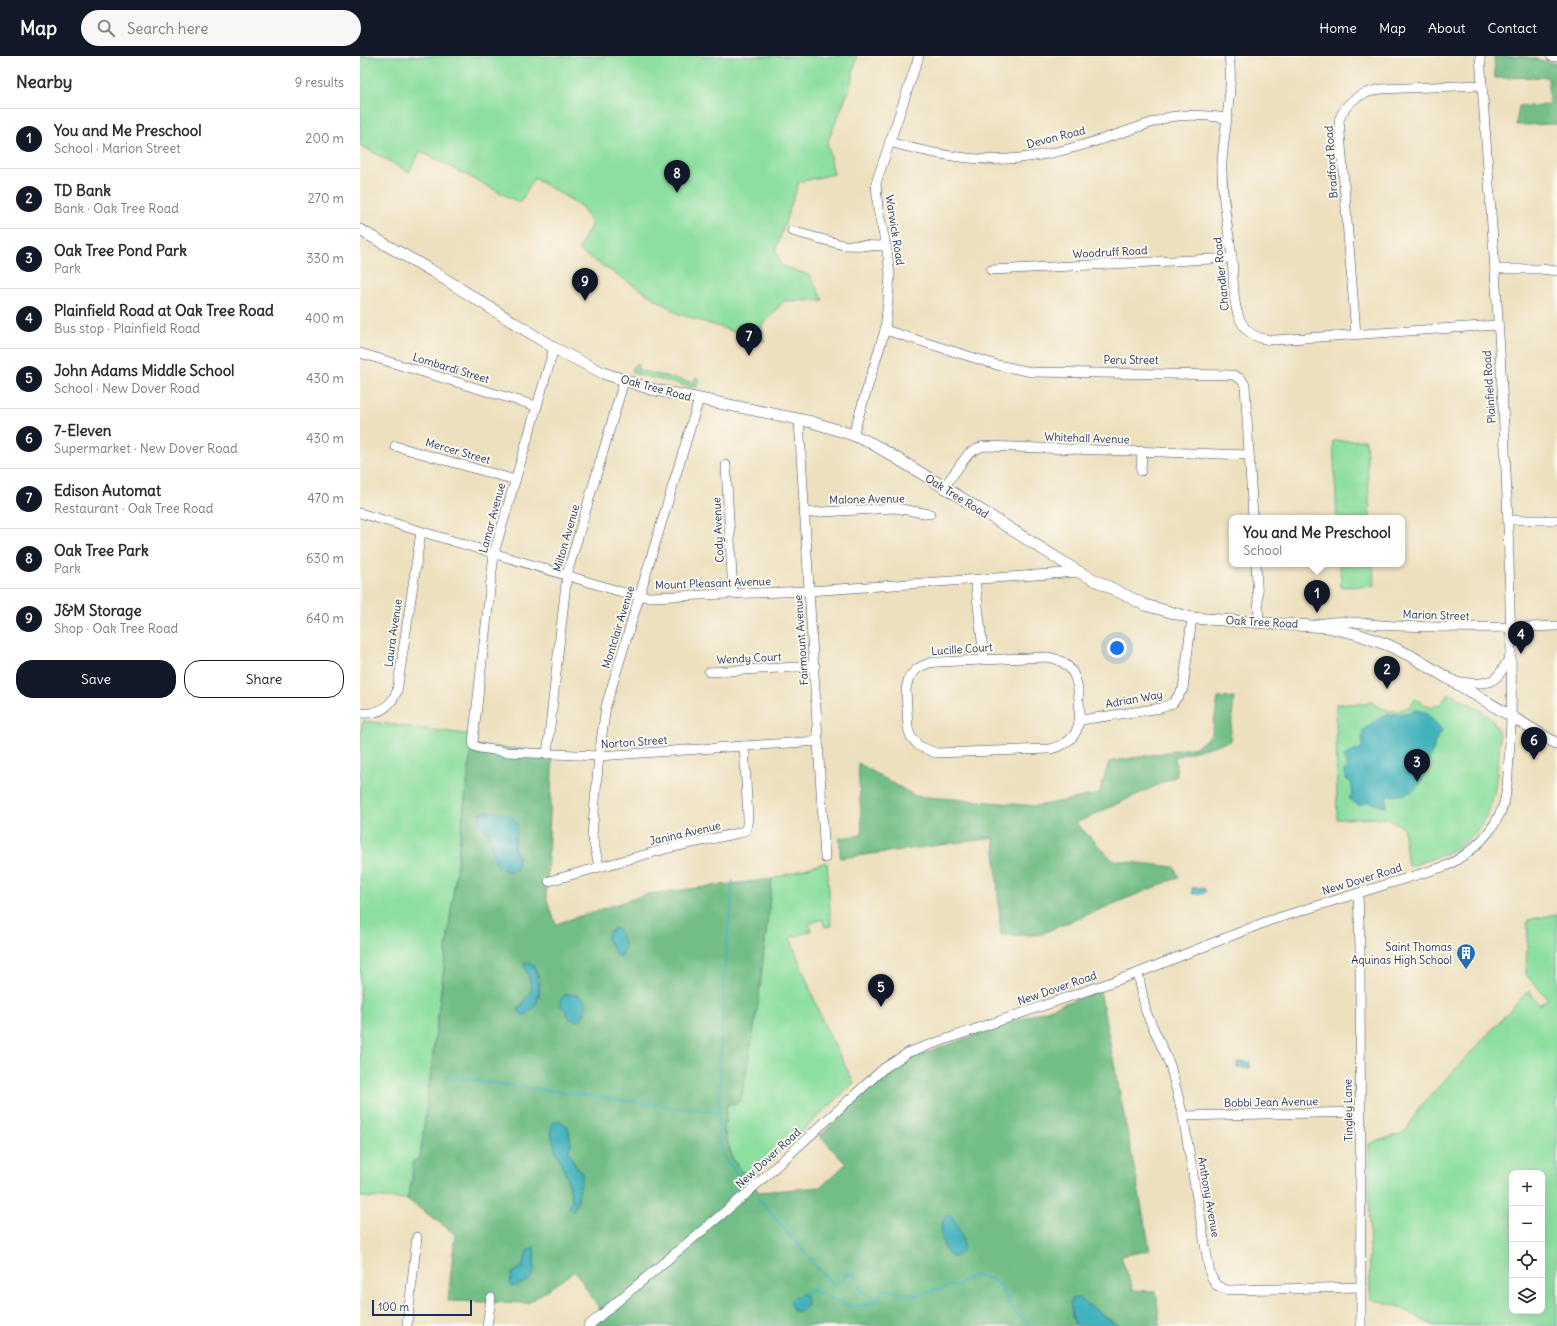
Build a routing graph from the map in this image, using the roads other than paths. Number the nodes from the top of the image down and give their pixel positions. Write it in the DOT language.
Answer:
graph roads {
  1 [pos="919,56"];
  2 [pos="1229,56"];
  3 [pos="1480,56"];
  4 [pos="1551,56"];
  5 [pos="1557,57"];
  6 [pos="1482,85"];
  7 [pos="1226,118"];
  8 [pos="889,142"];
  9 [pos="360,230"];
  10 [pos="792,231"];
  11 [pos="886,246"];
  12 [pos="1232,258"];
  13 [pos="990,270"];
  14 [pos="1495,270"];
  15 [pos="1557,271"];
  16 [pos="1497,325"];
  17 [pos="885,330"];
  18 [pos="1356,334"];
  19 [pos="554,348"];
  20 [pos="360,353"];
  21 [pos="624,381"];
  22 [pos="699,400"];
  23 [pos="536,406"];
  24 [pos="799,420"];
  25 [pos="854,435"];
  26 [pos="395,446"];
  27 [pos="1142,452"];
  28 [pos="1249,455"];
  29 [pos="726,465"];
  30 [pos="1141,471"];
  31 [pos="515,480"];
  32 [pos="944,487"];
  33 [pos="360,513"];
  34 [pos="804,513"];
  35 [pos="930,514"];
  36 [pos="1253,515"];
  37 [pos="1509,520"];
  38 [pos="1557,520"];
  39 [pos="420,532"];
  40 [pos="494,553"];
  41 [pos="1256,567"];
  42 [pos="1079,572"];
  43 [pos="567,574"];
  44 [pos="975,579"];
  45 [pos="810,591"];
  46 [pos="733,594"];
  47 [pos="639,596"];
  48 [pos="1192,618"];
  49 [pos="1259,622"];
  50 [pos="1315,625"];
  51 [pos="1557,626"];
  52 [pos="1510,628"];
  53 [pos="1511,655"];
  54 [pos="984,659"];
  55 [pos="815,666"];
  56 [pos="708,672"];
  57 [pos="1456,682"];
  58 [pos="360,713"];
  59 [pos="1512,717"];
  60 [pos="1081,720"];
  61 [pos="475,723"];
  62 [pos="818,741"];
  63 [pos="1557,744"];
  64 [pos="744,746"];
  65 [pos="547,754"];
  66 [pos="599,756"];
  67 [pos="825,858"];
  68 [pos="599,866"];
  69 [pos="549,881"];
  70 [pos="1358,893"];
  71 [pos="1138,973"];
  72 [pos="1359,1112"];
  73 [pos="1183,1116"];
  74 [pos="417,1237"];
  75 [pos="1361,1287"];
  76 [pos="490,1298"];
  77 [pos="407,1326"];
  78 [pos="487,1326"];
  79 [pos="588,1326"];
  80 [pos="1361,1326"];
  1 -- 8 [label="street, Warwick Road"];
  2 -- 7 [label="street, Chandler Road"];
  3 -- 6 [label="street, Plainfield Road"];
  4 -- 5 [label="street"];
  6 -- 14 [label="street, Plainfield Road"];
  6 -- 18 [label="street, Bradford Road"];
  7 -- 8 [label="street, Devon Road"];
  7 -- 12 [label="street, Chandler Road"];
  8 -- 11 [label="street, Warwick Road"];
  9 -- 19 [label="main road, Oak Tree Road"];
  10 -- 11 [label="street"];
  11 -- 17 [label="street, Warwick Road"];
  12 -- 13 [label="street, Woodruff Road"];
  12 -- 18 [label="street, Chandler Road"];
  14 -- 15 [label="street"];
  14 -- 16 [label="street, Plainfield Road"];
  16 -- 18 [label="street, Chandler Road"];
  16 -- 37 [label="street, Plainfield Road"];
  17 -- 25 [label="street, Warwick Road"];
  17 -- 28 [label="street, Peru Street"];
  19 -- 21 [label="main road, Oak Tree Road"];
  19 -- 23 [label="street, Lamar Avenue"];
  20 -- 23 [label="street, Lombardi Street"];
  21 -- 22 [label="main road, Oak Tree Road"];
  21 -- 43 [label="street, Milton Avenue"];
  22 -- 24 [label="main road, Oak Tree Road"];
  22 -- 47 [label="street, Montclair Avenue"];
  23 -- 31 [label="street, Lamar Avenue"];
  24 -- 25 [label="main road, Oak Tree Road"];
  24 -- 34 [label="street, Fairmount Avenue"];
  25 -- 32 [label="main road, Oak Tree Road"];
  26 -- 31 [label="street, Mercer Street"];
  27 -- 28 [label="street, Whitehall Avenue"];
  27 -- 30 [label="street"];
  27 -- 32 [label="street, Whitehall Avenue"];
  28 -- 36 [label="street, Peru Street"];
  29 -- 46 [label="street, Cody Avenue"];
  31 -- 40 [label="street, Lamar Avenue"];
  32 -- 42 [label="main road, Oak Tree Road"];
  33 -- 39 [label="street, Mount Pleasant Avenue"];
  34 -- 35 [label="street, Malone Avenue"];
  34 -- 45 [label="street, Fairmount Avenue"];
  37 -- 38 [label="street"];
  37 -- 52 [label="street, Plainfield Road"];
  39 -- 40 [label="street, Mount Pleasant Avenue"];
  39 -- 58 [label="street, Laura Avenue"];
  40 -- 43 [label="street, Mount Pleasant Avenue"];
  40 -- 61 [label="street, Lamar Avenue"];
  41 -- 49 [label="street"];
  42 -- 44 [label="street, Mount Pleasant Avenue"];
  42 -- 48 [label="main road, Oak Tree Road"];
  43 -- 47 [label="street, Mount Pleasant Avenue"];
  43 -- 65 [label="street, Milton Avenue"];
  44 -- 45 [label="street, Mount Pleasant Avenue"];
  44 -- 54 [label="street"];
  45 -- 46 [label="street, Mount Pleasant Avenue"];
  45 -- 55 [label="street, Fairmount Avenue"];
  46 -- 47 [label="street, Mount Pleasant Avenue"];
  47 -- 66 [label="street, Montclair Avenue"];
  48 -- 49 [label="main road, Oak Tree Road"];
  48 -- 60 [label="street, Adrian Way"];
  49 -- 50 [label="main road, Oak Tree Road"];
  50 -- 52 [label="street, Marion Street"];
  50 -- 57 [label="main road, Oak Tree Road"];
  51 -- 52 [label="street, Marion Street"];
  52 -- 53 [label="street, Plainfield Road"];
  53 -- 57 [label="street"];
  53 -- 59 [label="street, Plainfield Road"];
  54 -- 60 [label="street, Lucille Court"];
  54 -- 60 [label="street, Lucille Court"];
  55 -- 56 [label="street, Wendy Court"];
  55 -- 62 [label="street, Fairmount Avenue"];
  57 -- 59 [label="main road, Oak Tree Road"];
  59 -- 63 [label="main road, Oak Tree Road"];
  59 -- 70 [label="street, New Dover Road"];
  61 -- 65 [label="street, Norton Street"];
  62 -- 64 [label="street, Norton Street"];
  62 -- 67 [label="street, Fairmount Avenue"];
  64 -- 66 [label="street, Norton Street"];
  64 -- 68 [label="street, Janina Avenue"];
  65 -- 66 [label="street, Norton Street"];
  66 -- 68 [label="street, Montclair Avenue"];
  68 -- 69 [label="street, Janina Avenue"];
  70 -- 71 [label="street, New Dover Road"];
  70 -- 72 [label="street, Tingley Lane"];
  71 -- 73 [label="street, Anthony Avenue"];
  71 -- 79 [label="street, New Dover Road"];
  72 -- 73 [label="street, Bobbi Jean Avenue"];
  72 -- 75 [label="street, Tingley Lane"];
  73 -- 75 [label="street, Anthony Avenue"];
  74 -- 77 [label="street"];
  75 -- 80 [label="street, Tingley Lane"];
  76 -- 78 [label="street"];
}
